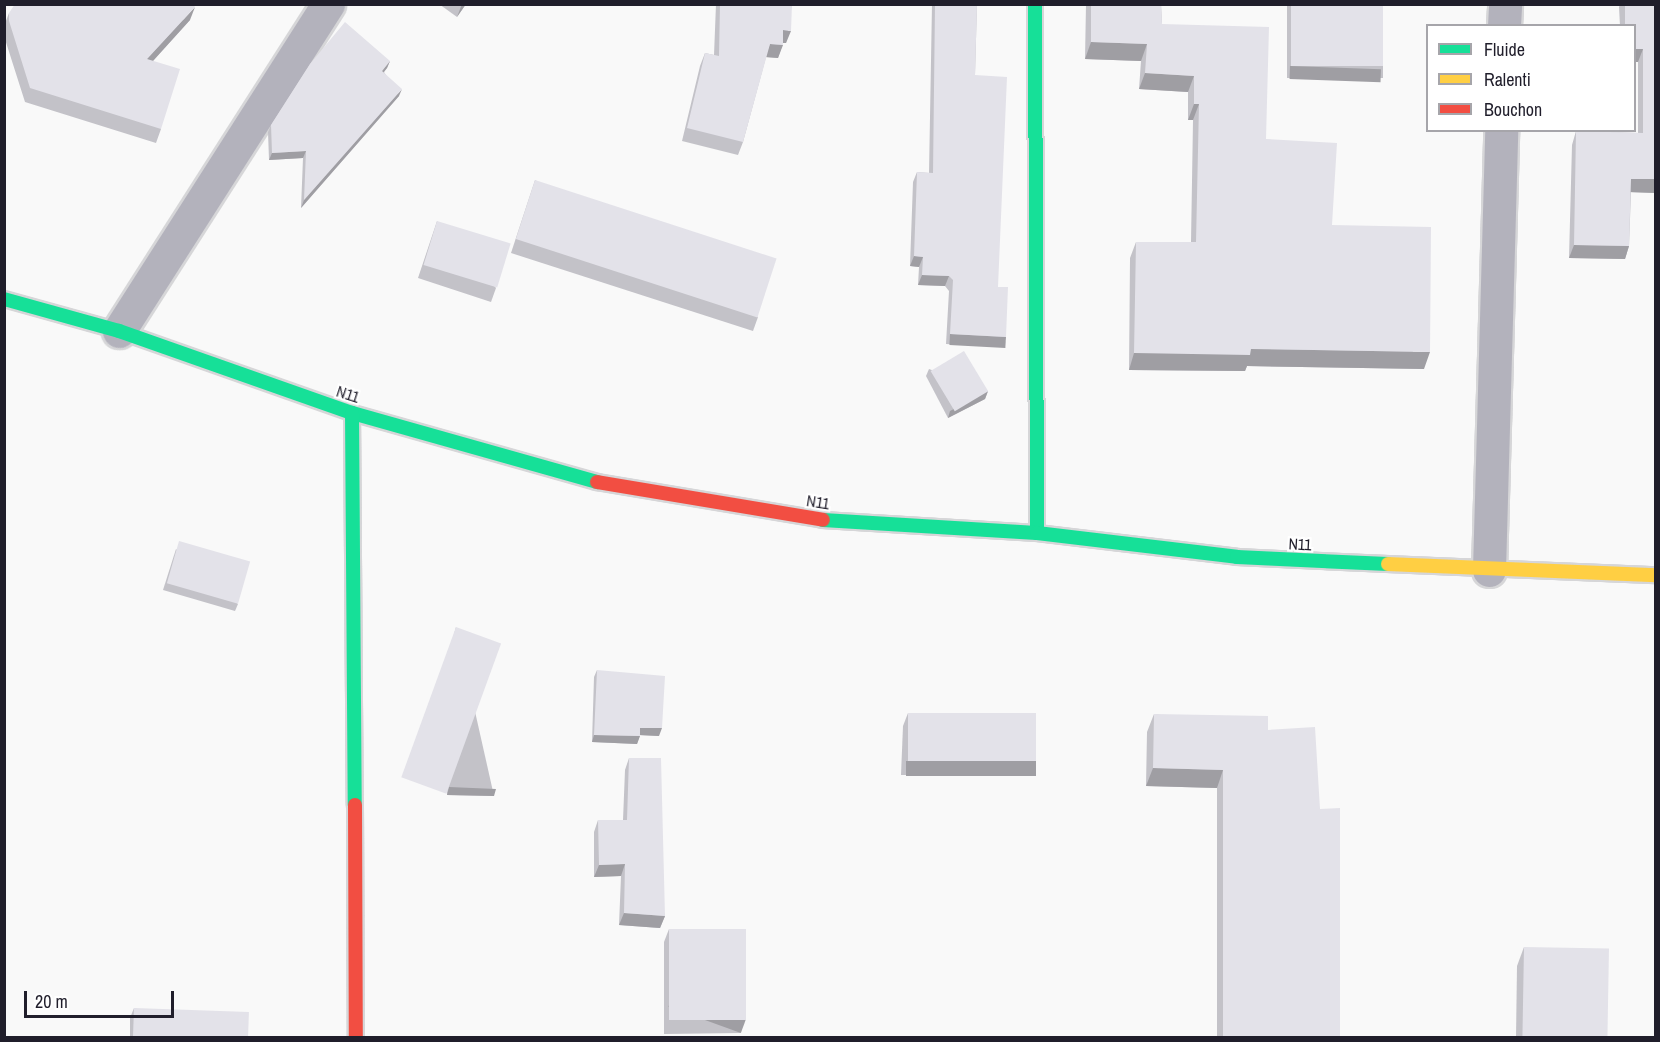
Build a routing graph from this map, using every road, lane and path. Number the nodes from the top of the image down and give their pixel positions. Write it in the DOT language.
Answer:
graph roads {
  1 [pos="328,4"];
  2 [pos="1035,4"];
  3 [pos="1505,4"];
  4 [pos="1504,24"];
  5 [pos="1501,132"];
  6 [pos="4,299"];
  7 [pos="119,331"];
  8 [pos="352,413"];
  9 [pos="1037,532"];
  10 [pos="1489,570"];
  11 [pos="1656,575"];
  12 [pos="356,1038"];
  1 -- 7 [label="street"];
  2 -- 9 [label="main road"];
  3 -- 4 [label="street"];
  5 -- 10 [label="street"];
  6 -- 7 [label="main road, N11"];
  7 -- 8 [label="main road, N11"];
  8 -- 9 [label="main road, N11"];
  8 -- 12 [label="main road"];
  9 -- 10 [label="main road, N11"];
  10 -- 11 [label="main road, N11"];
}
